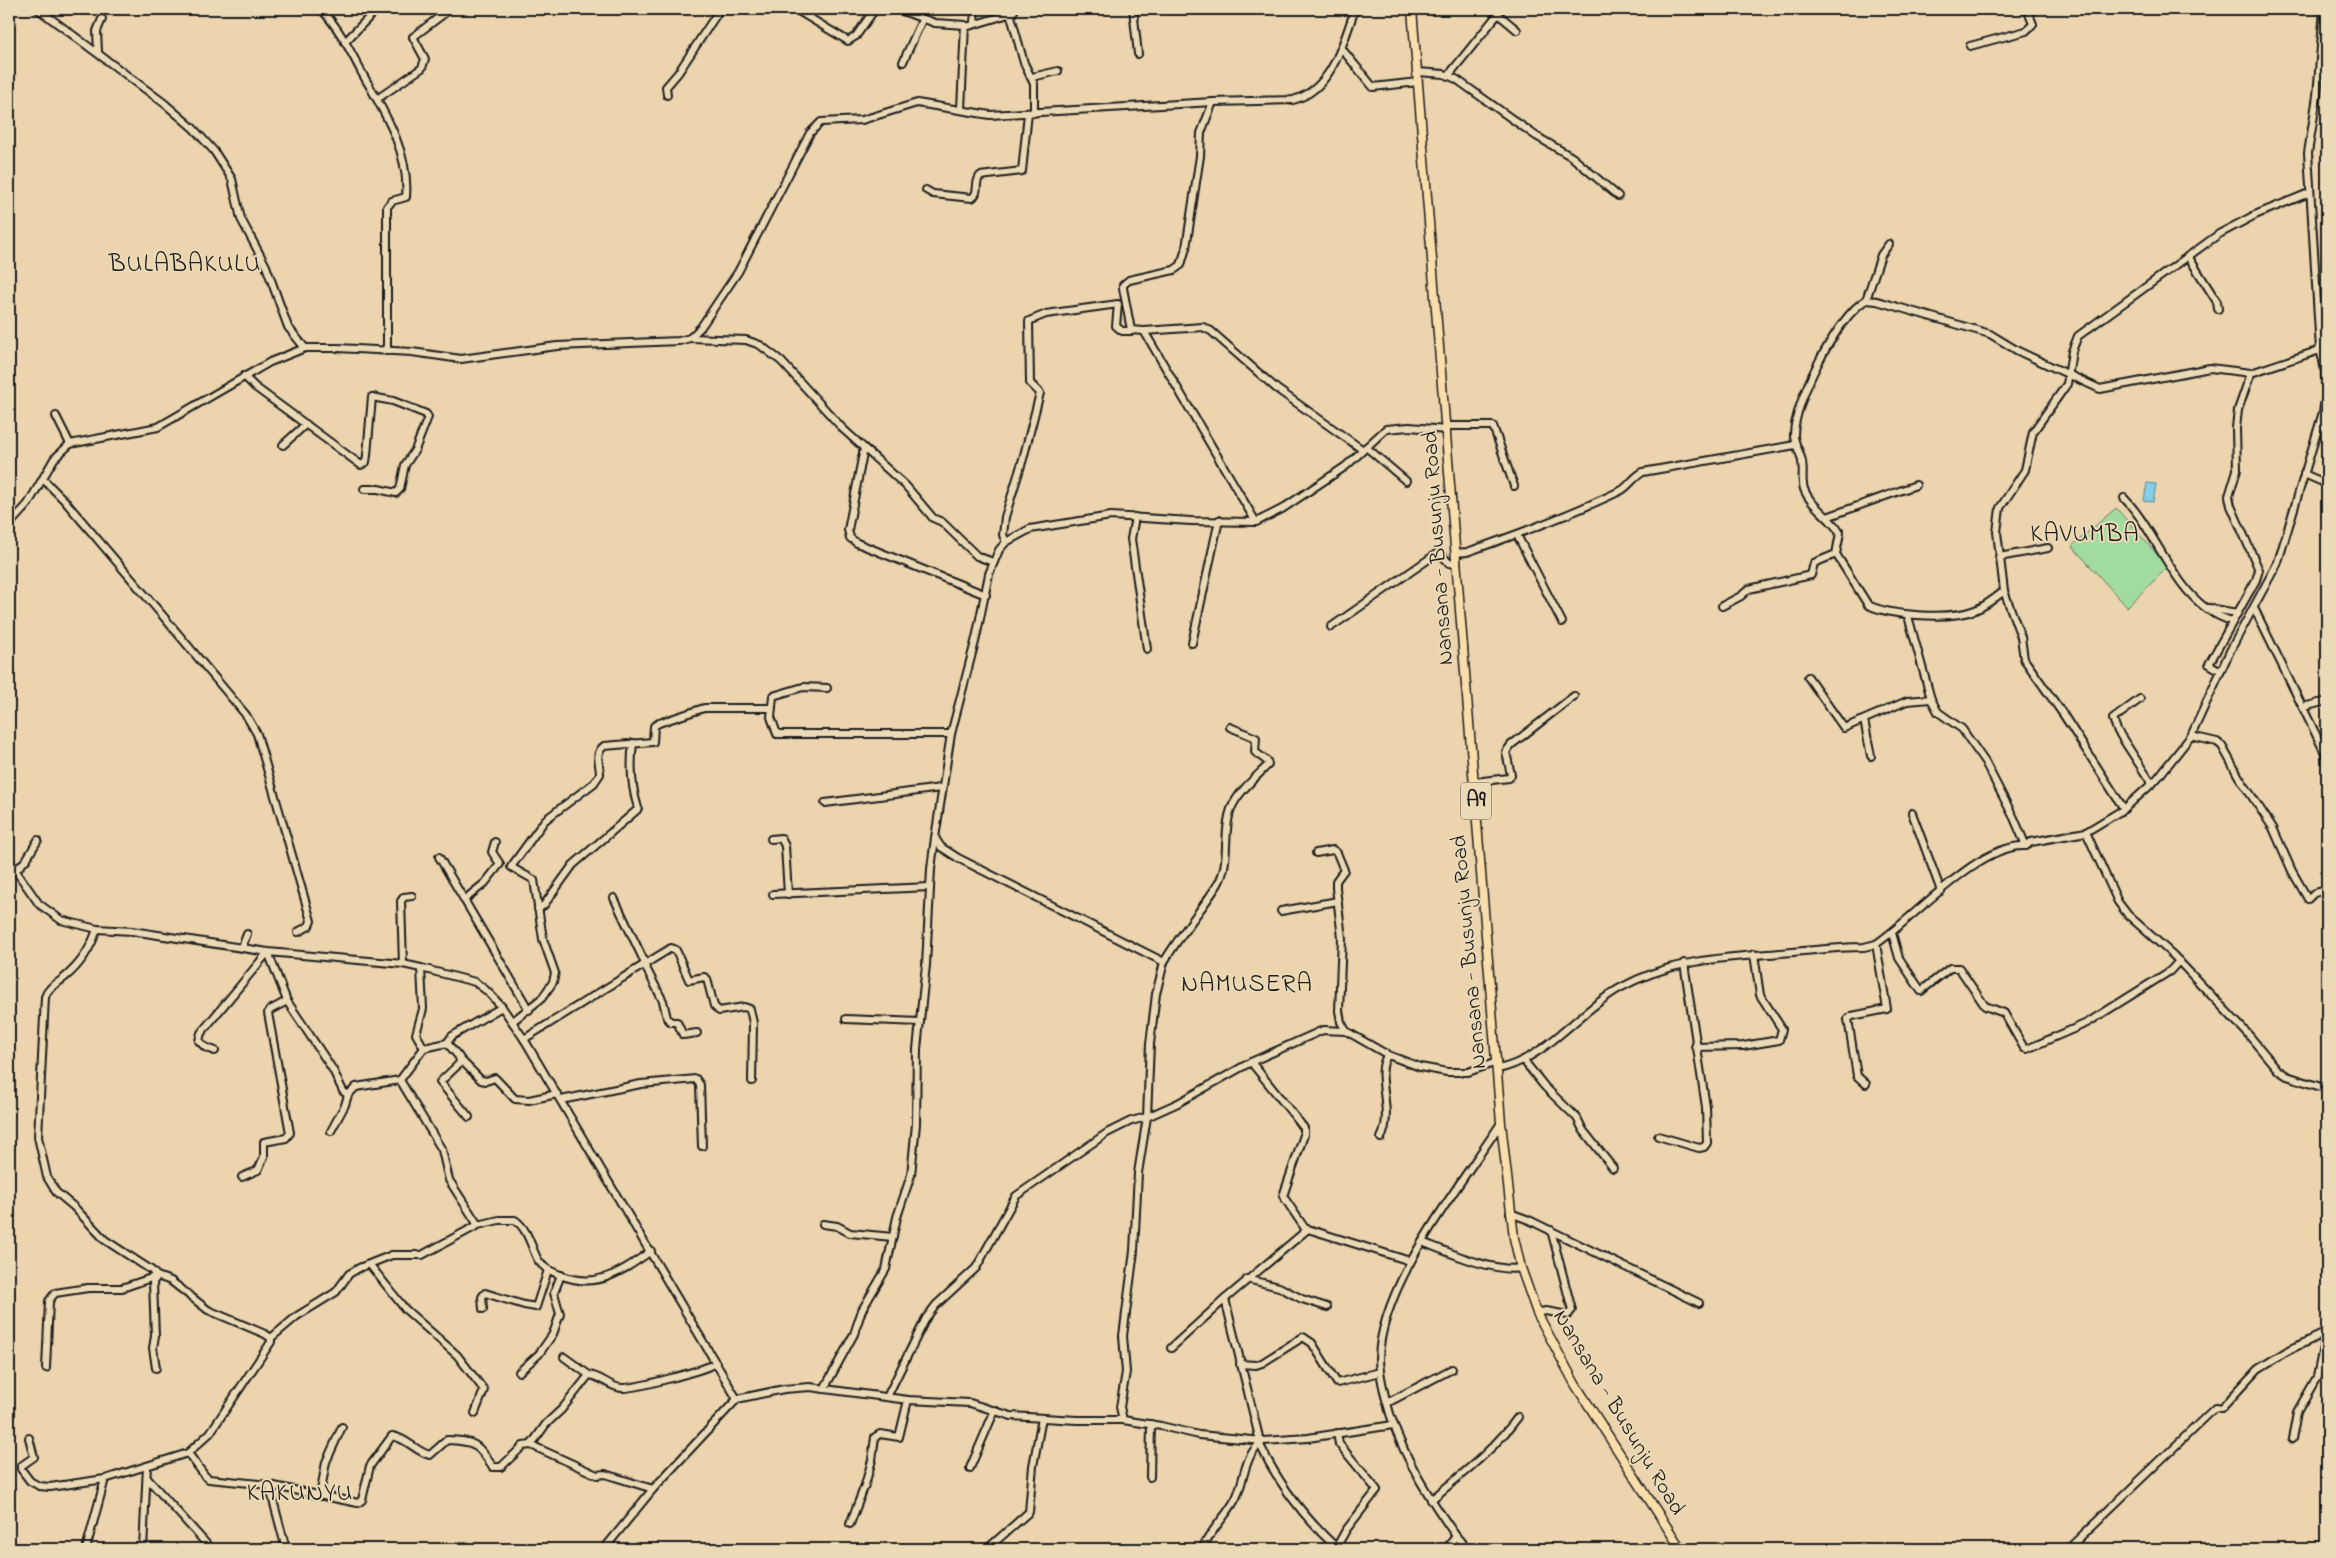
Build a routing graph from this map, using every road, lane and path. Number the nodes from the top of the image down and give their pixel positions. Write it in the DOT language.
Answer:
graph roads {
  1 [pos="38,9"];
  2 [pos="321,9"];
  3 [pos="377,9"];
  4 [pos="450,9"];
  5 [pos="720,9"];
  6 [pos="795,9"];
  7 [pos="875,9"];
  8 [pos="897,9"];
  9 [pos="976,9"];
  10 [pos="1133,9"];
  11 [pos="1355,9"];
  12 [pos="1412,9"];
  13 [pos="1492,9"];
  14 [pos="2027,9"];
  15 [pos="2324,9"];
  16 [pos="1013,11"];
  17 [pos="1498,14"];
  18 [pos="102,19"];
  19 [pos="922,20"];
  20 [pos="974,24"];
  21 [pos="966,27"];
  22 [pos="1517,30"];
  23 [pos="345,42"];
  24 [pos="1970,46"];
  25 [pos="1341,48"];
  26 [pos="98,52"];
  27 [pos="1138,54"];
  28 [pos="903,62"];
  29 [pos="1058,71"];
  30 [pos="1418,72"];
  31 [pos="1448,76"];
  32 [pos="1032,77"];
  33 [pos="1418,82"];
  34 [pos="667,95"];
  35 [pos="376,99"];
  36 [pos="1213,102"];
  37 [pos="961,109"];
  38 [pos="1031,113"];
  39 [pos="926,190"];
  40 [pos="2309,193"];
  41 [pos="1618,196"];
  42 [pos="1889,244"];
  43 [pos="2188,256"];
  44 [pos="1866,300"];
  45 [pos="2218,309"];
  46 [pos="1132,331"];
  47 [pos="1144,332"];
  48 [pos="690,338"];
  49 [pos="305,348"];
  50 [pos="2320,350"];
  51 [pos="387,351"];
  52 [pos="2251,373"];
  53 [pos="2068,374"];
  54 [pos="244,376"];
  55 [pos="2326,399"];
  56 [pos="56,416"];
  57 [pos="306,424"];
  58 [pos="1447,428"];
  59 [pos="70,444"];
  60 [pos="283,445"];
  61 [pos="1796,445"];
  62 [pos="864,448"];
  63 [pos="1364,448"];
  64 [pos="2304,474"];
  65 [pos="43,479"];
  66 [pos="1406,482"];
  67 [pos="2327,484"];
  68 [pos="1916,485"];
  69 [pos="1514,486"];
  70 [pos="364,488"];
  71 [pos="2124,498"];
  72 [pos="1827,516"];
  73 [pos="1135,517"];
  74 [pos="1219,520"];
  75 [pos="1256,522"];
  76 [pos="9,525"];
  77 [pos="1517,535"];
  78 [pos="1006,542"];
  79 [pos="2048,548"];
  80 [pos="1455,553"];
  81 [pos="1836,554"];
  82 [pos="2000,557"];
  83 [pos="993,562"];
  84 [pos="1457,564"];
  85 [pos="2004,591"];
  86 [pos="986,595"];
  87 [pos="1722,606"];
  88 [pos="2202,606"];
  89 [pos="2254,608"];
  90 [pos="2237,613"];
  91 [pos="1908,616"];
  92 [pos="2232,621"];
  93 [pos="1562,622"];
  94 [pos="1331,627"];
  95 [pos="1192,643"];
  96 [pos="1147,649"];
  97 [pos="2222,671"];
  98 [pos="1808,677"];
  99 [pos="828,688"];
  100 [pos="1574,696"];
  101 [pos="2140,698"];
  102 [pos="1931,699"];
  103 [pos="2327,701"];
  104 [pos="2303,707"];
  105 [pos="770,708"];
  106 [pos="1864,720"];
  107 [pos="1230,727"];
  108 [pos="952,734"];
  109 [pos="2191,736"];
  110 [pos="633,743"];
  111 [pos="2326,753"];
  112 [pos="1871,756"];
  113 [pos="1474,782"];
  114 [pos="2152,784"];
  115 [pos="941,788"];
  116 [pos="825,803"];
  117 [pos="2124,809"];
  118 [pos="1912,813"];
  119 [pos="2086,832"];
  120 [pos="934,838"];
  121 [pos="771,839"];
  122 [pos="38,840"];
  123 [pos="495,842"];
  124 [pos="2026,846"];
  125 [pos="1316,853"];
  126 [pos="439,858"];
  127 [pos="9,861"];
  128 [pos="500,864"];
  129 [pos="511,867"];
  130 [pos="15,871"];
  131 [pos="930,887"];
  132 [pos="2327,890"];
  133 [pos="1942,891"];
  134 [pos="773,894"];
  135 [pos="788,894"];
  136 [pos="412,896"];
  137 [pos="614,898"];
  138 [pos="464,900"];
  139 [pos="1338,901"];
  140 [pos="538,909"];
  141 [pos="1281,911"];
  142 [pos="97,929"];
  143 [pos="298,932"];
  144 [pos="1892,933"];
  145 [pos="247,934"];
  146 [pos="1876,944"];
  147 [pos="242,947"];
  148 [pos="268,952"];
  149 [pos="1754,954"];
  150 [pos="2179,961"];
  151 [pos="1164,962"];
  152 [pos="645,963"];
  153 [pos="403,964"];
  154 [pos="1684,964"];
  155 [pos="421,968"];
  156 [pos="287,1001"];
  157 [pos="502,1007"];
  158 [pos="529,1010"];
  159 [pos="846,1019"];
  160 [pos="513,1021"];
  161 [pos="920,1022"];
  162 [pos="1346,1031"];
  163 [pos="697,1034"];
  164 [pos="524,1038"];
  165 [pos="447,1043"];
  166 [pos="1695,1047"];
  167 [pos="424,1048"];
  168 [pos="215,1051"];
  169 [pos="1388,1055"];
  170 [pos="461,1060"];
  171 [pos="1524,1061"];
  172 [pos="1251,1062"];
  173 [pos="1497,1066"];
  174 [pos="400,1080"];
  175 [pos="752,1080"];
  176 [pos="1866,1084"];
  177 [pos="2327,1089"];
  178 [pos="557,1094"];
  179 [pos="348,1095"];
  180 [pos="561,1100"];
  181 [pos="1147,1116"];
  182 [pos="469,1118"];
  183 [pos="1501,1123"];
  184 [pos="331,1131"];
  185 [pos="1658,1136"];
  186 [pos="1381,1138"];
  187 [pos="702,1146"];
  188 [pos="1613,1168"];
  189 [pos="242,1177"];
  190 [pos="1510,1213"];
  191 [pos="823,1224"];
  192 [pos="478,1225"];
  193 [pos="1306,1230"];
  194 [pos="1551,1230"];
  195 [pos="893,1237"];
  196 [pos="1422,1242"];
  197 [pos="651,1251"];
  198 [pos="1410,1262"];
  199 [pos="370,1264"];
  200 [pos="1521,1268"];
  201 [pos="548,1270"];
  202 [pos="561,1275"];
  203 [pos="157,1276"];
  204 [pos="1247,1279"];
  205 [pos="1226,1299"];
  206 [pos="1700,1303"];
  207 [pos="1327,1307"];
  208 [pos="484,1309"];
  209 [pos="1537,1313"];
  210 [pos="2327,1333"];
  211 [pos="271,1338"];
  212 [pos="1171,1348"];
  213 [pos="564,1357"];
  214 [pos="716,1363"];
  215 [pos="1240,1364"];
  216 [pos="46,1368"];
  217 [pos="156,1368"];
  218 [pos="1452,1369"];
  219 [pos="518,1372"];
  220 [pos="1380,1372"];
  221 [pos="589,1375"];
  222 [pos="824,1389"];
  223 [pos="887,1397"];
  224 [pos="737,1399"];
  225 [pos="908,1400"];
  226 [pos="1387,1403"];
  227 [pos="994,1410"];
  228 [pos="475,1413"];
  229 [pos="1518,1417"];
  230 [pos="1042,1418"];
  231 [pos="1123,1420"];
  232 [pos="1151,1424"];
  233 [pos="1393,1425"];
  234 [pos="342,1426"];
  235 [pos="1337,1433"];
  236 [pos="29,1438"];
  237 [pos="2292,1439"];
  238 [pos="1261,1442"];
  239 [pos="531,1445"];
  240 [pos="188,1453"];
  241 [pos="147,1466"];
  242 [pos="970,1468"];
  243 [pos="1150,1477"];
  244 [pos="147,1478"];
  245 [pos="105,1479"];
  246 [pos="269,1485"];
  247 [pos="653,1489"];
  248 [pos="320,1496"];
  249 [pos="1431,1500"];
  250 [pos="850,1524"];
  251 [pos="1456,1536"];
  252 [pos="86,1549"];
  253 [pos="143,1549"];
  254 [pos="211,1549"];
  255 [pos="286,1549"];
  256 [pos="604,1549"];
  257 [pos="987,1549"];
  258 [pos="1202,1549"];
  259 [pos="1337,1549"];
  260 [pos="1446,1549"];
  261 [pos="1467,1549"];
  262 [pos="1681,1549"];
  263 [pos="2068,1549"];
  1 -- 26 [label="street"];
  2 -- 23 [label="street"];
  3 -- 23 [label="street"];
  4 -- 35 [label="street"];
  5 -- 34 [label="street"];
  6 -- 7 [label="street"];
  8 -- 19 [label="street"];
  9 -- 20 [label="street"];
  10 -- 27 [label="street"];
  11 -- 25 [label="street"];
  12 -- 30 [label="main road, Nansana - Busunju Road / A9"];
  13 -- 17 [label="street"];
  14 -- 24 [label="street"];
  15 -- 40 [label="street"];
  16 -- 20 [label="street"];
  16 -- 32 [label="street"];
  17 -- 22 [label="street"];
  17 -- 31 [label="street"];
  18 -- 26 [label="street"];
  19 -- 21 [label="street"];
  19 -- 28 [label="street"];
  20 -- 21 [label="street"];
  21 -- 37 [label="street"];
  23 -- 35 [label="street"];
  25 -- 33 [label="street"];
  25 -- 36 [label="street"];
  26 -- 49 [label="street"];
  29 -- 32 [label="street"];
  30 -- 31 [label="street"];
  30 -- 33 [label="main road, Nansana - Busunju Road / A9"];
  31 -- 41 [label="street"];
  32 -- 38 [label="street"];
  33 -- 58 [label="main road, Nansana - Busunju Road / A9"];
  35 -- 51 [label="street"];
  36 -- 38 [label="street"];
  36 -- 46 [label="street"];
  37 -- 38 [label="street"];
  37 -- 48 [label="street"];
  38 -- 39 [label="street"];
  40 -- 43 [label="street"];
  40 -- 50 [label="street"];
  42 -- 44 [label="street"];
  43 -- 45 [label="street"];
  43 -- 53 [label="street"];
  44 -- 53 [label="street"];
  44 -- 61 [label="street"];
  46 -- 47 [label="street"];
  46 -- 78 [label="street"];
  47 -- 63 [label="street"];
  47 -- 75 [label="street"];
  48 -- 51 [label="street"];
  48 -- 62 [label="street"];
  49 -- 51 [label="street"];
  49 -- 54 [label="street"];
  50 -- 52 [label="street"];
  50 -- 55 [label="street"];
  52 -- 53 [label="street"];
  52 -- 90 [label="street"];
  53 -- 82 [label="street"];
  54 -- 57 [label="street"];
  54 -- 59 [label="street"];
  55 -- 64 [label="street"];
  56 -- 59 [label="street"];
  57 -- 60 [label="street"];
  57 -- 70 [label="street"];
  58 -- 63 [label="street"];
  58 -- 69 [label="street"];
  58 -- 80 [label="main road, Nansana - Busunju Road / A9"];
  59 -- 65 [label="street"];
  61 -- 72 [label="street"];
  61 -- 77 [label="street"];
  62 -- 83 [label="street"];
  62 -- 86 [label="street"];
  63 -- 66 [label="street"];
  63 -- 75 [label="street"];
  64 -- 67 [label="street"];
  64 -- 89 [label="street"];
  65 -- 76 [label="street"];
  65 -- 143 [label="street"];
  68 -- 72 [label="street"];
  71 -- 88 [label="street"];
  72 -- 81 [label="street"];
  73 -- 74 [label="street"];
  73 -- 78 [label="street"];
  73 -- 96 [label="street"];
  74 -- 75 [label="street"];
  74 -- 95 [label="street"];
  77 -- 80 [label="street"];
  77 -- 93 [label="street"];
  78 -- 83 [label="street"];
  79 -- 82 [label="street"];
  80 -- 84 [label="main road, Nansana - Busunju Road / A9"];
  81 -- 87 [label="street"];
  81 -- 91 [label="street"];
  82 -- 85 [label="street"];
  83 -- 86 [label="street"];
  84 -- 94 [label="street"];
  84 -- 113 [label="main road, Nansana - Busunju Road / A9"];
  85 -- 91 [label="street"];
  85 -- 117 [label="street"];
  86 -- 108 [label="street"];
  88 -- 90 [label="street"];
  88 -- 92 [label="street"];
  89 -- 97 [label="street"];
  89 -- 104 [label="street"];
  90 -- 92 [label="street"];
  91 -- 102 [label="street"];
  92 -- 97 [label="street"];
  97 -- 109 [label="street"];
  98 -- 106 [label="street"];
  99 -- 105 [label="street"];
  100 -- 113 [label="street"];
  101 -- 114 [label="street"];
  102 -- 106 [label="street"];
  102 -- 124 [label="street"];
  103 -- 104 [label="street"];
  104 -- 111 [label="street"];
  105 -- 108 [label="street"];
  105 -- 110 [label="street"];
  106 -- 112 [label="street"];
  107 -- 151 [label="street"];
  108 -- 115 [label="street"];
  109 -- 114 [label="street"];
  109 -- 132 [label="street"];
  110 -- 129 [label="street"];
  110 -- 140 [label="street"];
  113 -- 173 [label="main road, Nansana - Busunju Road / A9"];
  114 -- 117 [label="street"];
  115 -- 116 [label="street"];
  115 -- 120 [label="street"];
  117 -- 119 [label="street"];
  118 -- 133 [label="street"];
  119 -- 124 [label="street"];
  119 -- 150 [label="street"];
  120 -- 131 [label="street"];
  120 -- 151 [label="street"];
  121 -- 135 [label="street"];
  122 -- 130 [label="street"];
  123 -- 128 [label="street"];
  124 -- 133 [label="street"];
  125 -- 139 [label="street"];
  126 -- 138 [label="street"];
  127 -- 130 [label="street"];
  128 -- 129 [label="street"];
  128 -- 138 [label="street"];
  129 -- 140 [label="street"];
  130 -- 142 [label="street"];
  131 -- 135 [label="street"];
  131 -- 161 [label="street"];
  133 -- 144 [label="street"];
  134 -- 135 [label="street"];
  136 -- 153 [label="street"];
  137 -- 152 [label="street"];
  138 -- 158 [label="street"];
  139 -- 141 [label="street"];
  139 -- 162 [label="street"];
  140 -- 158 [label="street"];
  142 -- 147 [label="street"];
  142 -- 203 [label="street"];
  144 -- 146 [label="street"];
  144 -- 150 [label="street"];
  145 -- 147 [label="street"];
  146 -- 149 [label="street"];
  146 -- 176 [label="street"];
  147 -- 148 [label="street"];
  148 -- 153 [label="street"];
  148 -- 156 [label="street"];
  148 -- 168 [label="street"];
  149 -- 154 [label="street"];
  149 -- 166 [label="street"];
  150 -- 177 [label="street"];
  151 -- 181 [label="street"];
  152 -- 163 [label="street"];
  152 -- 164 [label="street"];
  152 -- 175 [label="street"];
  153 -- 155 [label="street"];
  154 -- 166 [label="street"];
  154 -- 171 [label="street"];
  155 -- 157 [label="street"];
  155 -- 167 [label="street"];
  156 -- 179 [label="street"];
  156 -- 189 [label="street"];
  157 -- 160 [label="street"];
  157 -- 165 [label="street"];
  158 -- 160 [label="street"];
  159 -- 161 [label="street"];
  160 -- 164 [label="street"];
  161 -- 195 [label="street"];
  162 -- 169 [label="street"];
  162 -- 172 [label="street"];
  164 -- 178 [label="street"];
  165 -- 167 [label="street"];
  165 -- 170 [label="street"];
  166 -- 185 [label="street"];
  167 -- 174 [label="street"];
  169 -- 173 [label="street"];
  169 -- 186 [label="street"];
  170 -- 178 [label="street"];
  170 -- 182 [label="street"];
  171 -- 173 [label="street"];
  171 -- 188 [label="street"];
  172 -- 181 [label="street"];
  172 -- 193 [label="street"];
  173 -- 183 [label="main road, Nansana - Busunju Road / A9"];
  174 -- 179 [label="street"];
  174 -- 192 [label="street"];
  178 -- 180 [label="street"];
  179 -- 184 [label="street"];
  180 -- 187 [label="street"];
  180 -- 197 [label="street"];
  181 -- 223 [label="street"];
  181 -- 231 [label="street"];
  183 -- 190 [label="main road, Nansana - Busunju Road / A9"];
  183 -- 196 [label="street"];
  190 -- 194 [label="street"];
  190 -- 200 [label="main road, Nansana - Busunju Road / A9"];
  191 -- 195 [label="street"];
  192 -- 199 [label="street"];
  192 -- 201 [label="street"];
  193 -- 198 [label="street"];
  193 -- 204 [label="street"];
  194 -- 206 [label="street"];
  194 -- 209 [label="street"];
  195 -- 222 [label="street"];
  196 -- 198 [label="street"];
  196 -- 200 [label="street"];
  197 -- 202 [label="street"];
  197 -- 214 [label="street"];
  198 -- 220 [label="street"];
  199 -- 211 [label="street"];
  199 -- 228 [label="street"];
  200 -- 209 [label="main road, Nansana - Busunju Road / A9"];
  201 -- 202 [label="street"];
  201 -- 208 [label="street"];
  202 -- 219 [label="street"];
  203 -- 211 [label="street"];
  203 -- 216 [label="street"];
  203 -- 217 [label="street"];
  204 -- 205 [label="street"];
  204 -- 207 [label="street"];
  205 -- 212 [label="street"];
  205 -- 215 [label="street"];
  209 -- 262 [label="main road, Nansana - Busunju Road / A9"];
  210 -- 237 [label="street"];
  210 -- 263 [label="street"];
  211 -- 240 [label="street"];
  213 -- 221 [label="street"];
  214 -- 221 [label="street"];
  214 -- 224 [label="street"];
  215 -- 220 [label="street"];
  215 -- 238 [label="street"];
  218 -- 226 [label="street"];
  220 -- 226 [label="street"];
  221 -- 239 [label="street"];
  222 -- 223 [label="street"];
  222 -- 224 [label="street"];
  223 -- 225 [label="street"];
  224 -- 247 [label="street"];
  225 -- 227 [label="street"];
  225 -- 250 [label="street"];
  226 -- 233 [label="street"];
  227 -- 230 [label="street"];
  227 -- 242 [label="street"];
  229 -- 249 [label="street"];
  230 -- 231 [label="street"];
  230 -- 257 [label="street"];
  231 -- 232 [label="street"];
  232 -- 238 [label="street"];
  232 -- 243 [label="street"];
  233 -- 235 [label="street"];
  233 -- 249 [label="street"];
  234 -- 248 [label="street"];
  235 -- 238 [label="street"];
  235 -- 259 [label="street"];
  236 -- 245 [label="street"];
  238 -- 258 [label="street"];
  238 -- 259 [label="street"];
  239 -- 247 [label="street"];
  239 -- 248 [label="street"];
  240 -- 241 [label="street"];
  240 -- 246 [label="street"];
  241 -- 244 [label="street"];
  241 -- 245 [label="street"];
  244 -- 253 [label="street"];
  244 -- 254 [label="street"];
  245 -- 252 [label="street"];
  246 -- 248 [label="street"];
  246 -- 255 [label="street"];
  247 -- 256 [label="street"];
  249 -- 251 [label="street"];
  251 -- 260 [label="street"];
  251 -- 261 [label="street"];
}
